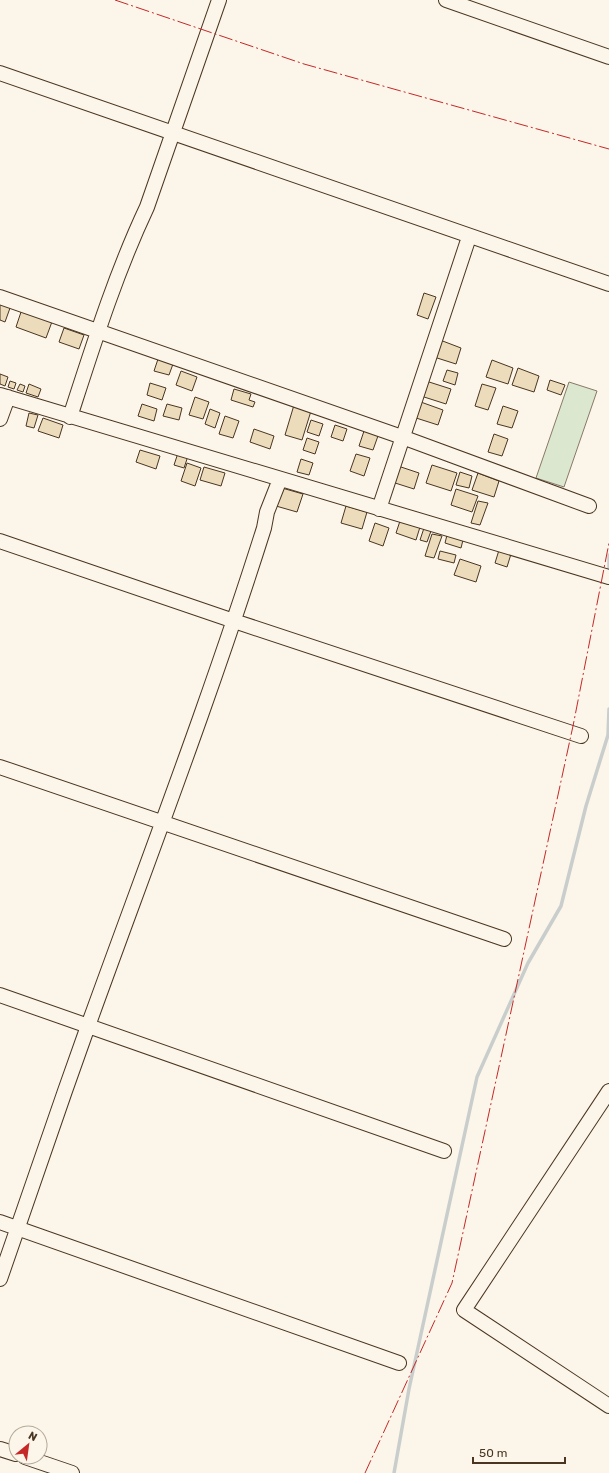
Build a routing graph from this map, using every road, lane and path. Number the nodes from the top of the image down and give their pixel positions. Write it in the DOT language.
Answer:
graph roads {
  1 [pos="219,0"];
  2 [pos="446,0"];
  3 [pos="609,57"];
  4 [pos="0,73"];
  5 [pos="172,132"];
  6 [pos="469,237"];
  7 [pos="609,284"];
  8 [pos="0,297"];
  9 [pos="98,331"];
  10 [pos="4,396"];
  11 [pos="70,417"];
  12 [pos="0,419"];
  13 [pos="402,437"];
  14 [pos="280,479"];
  15 [pos="589,506"];
  16 [pos="379,509"];
  17 [pos="0,541"];
  18 [pos="609,577"];
  19 [pos="234,621"];
  20 [pos="581,736"];
  21 [pos="0,767"];
  22 [pos="163,824"];
  23 [pos="504,939"];
  24 [pos="0,995"];
  25 [pos="88,1026"];
  26 [pos="609,1091"];
  27 [pos="444,1151"];
  28 [pos="0,1222"];
  29 [pos="18,1229"];
  30 [pos="0,1279"];
  31 [pos="399,1363"];
  32 [pos="609,1406"];
  33 [pos="48,1465"];
  34 [pos="72,1473"];
  1 -- 5 [label="street"];
  2 -- 3 [label="street"];
  4 -- 5 [label="street"];
  5 -- 6 [label="street"];
  5 -- 9 [label="street"];
  6 -- 7 [label="street"];
  6 -- 13 [label="street"];
  8 -- 9 [label="street"];
  9 -- 11 [label="street"];
  9 -- 13 [label="street"];
  10 -- 11 [label="street"];
  10 -- 12 [label="street"];
  11 -- 14 [label="street"];
  13 -- 15 [label="street"];
  13 -- 16 [label="street"];
  14 -- 16 [label="street"];
  14 -- 19 [label="street"];
  16 -- 18 [label="street"];
  17 -- 19 [label="street"];
  19 -- 20 [label="street"];
  19 -- 22 [label="street"];
  21 -- 22 [label="street"];
  22 -- 23 [label="street"];
  22 -- 25 [label="street"];
  24 -- 25 [label="street"];
  25 -- 27 [label="street"];
  25 -- 29 [label="street"];
  26 -- 32 [label="street"];
  28 -- 29 [label="street"];
  29 -- 30 [label="street"];
  29 -- 31 [label="street"];
  33 -- 34 [label="street"];
}
